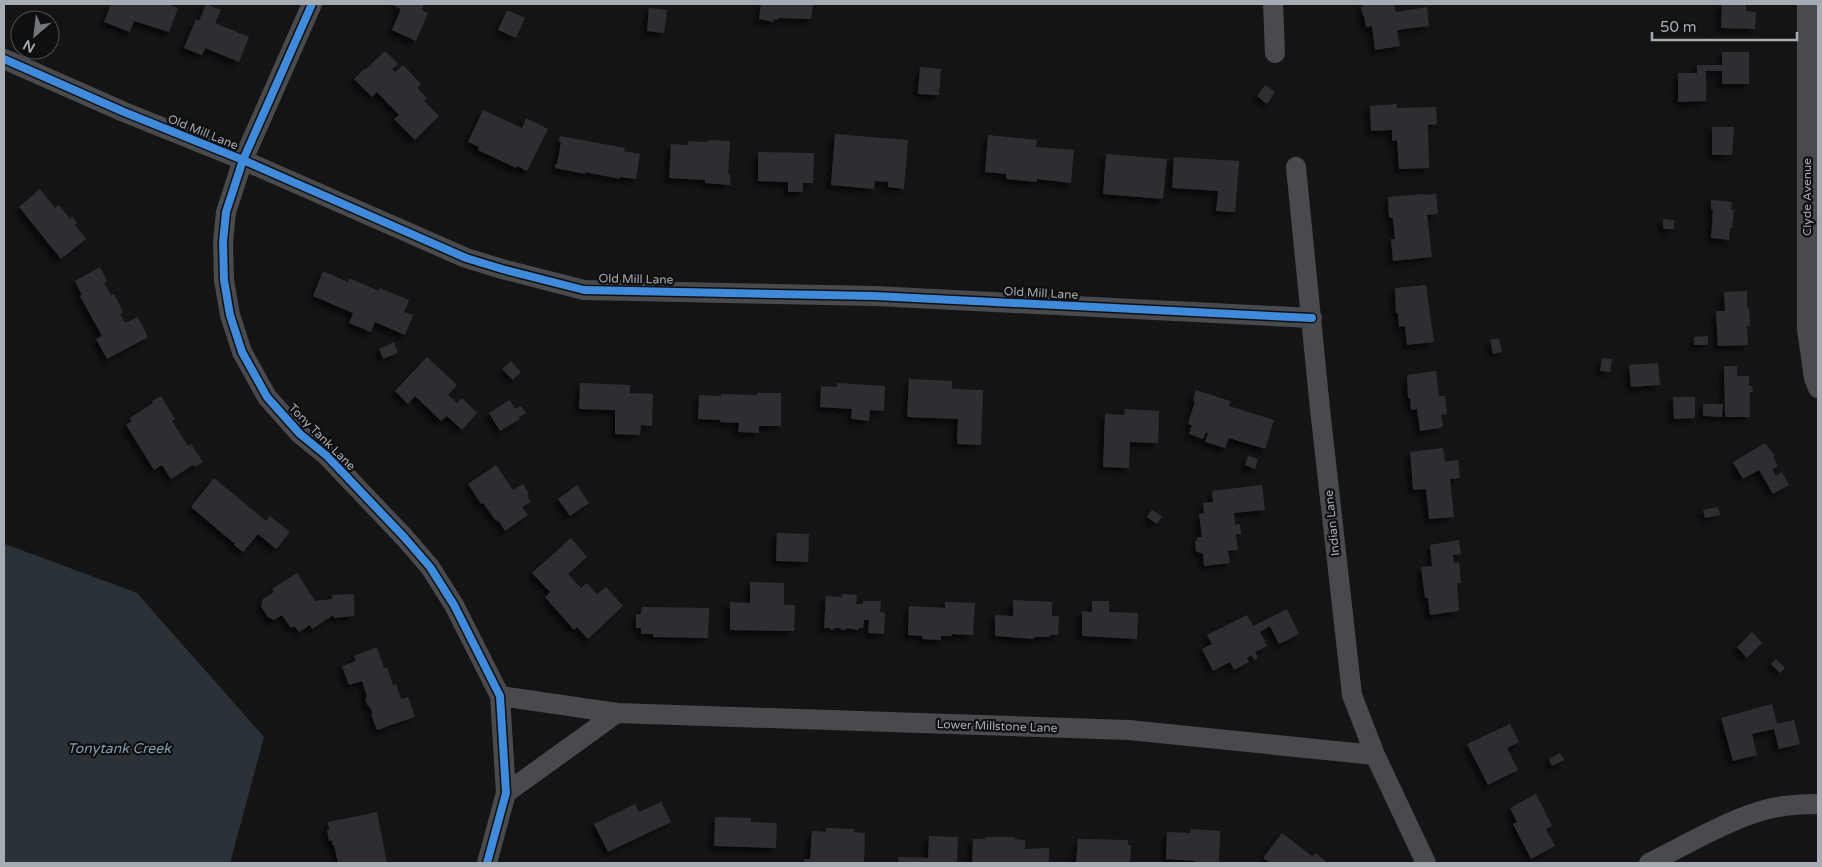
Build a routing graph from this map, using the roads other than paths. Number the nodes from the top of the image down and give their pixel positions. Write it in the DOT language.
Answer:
graph roads {
  1 [pos="312,4"];
  2 [pos="1273,4"];
  3 [pos="1807,4"];
  4 [pos="1276,53"];
  5 [pos="4,59"];
  6 [pos="243,160"];
  7 [pos="1296,167"];
  8 [pos="1312,318"];
  9 [pos="1818,388"];
  10 [pos="500,696"];
  11 [pos="617,713"];
  12 [pos="1375,755"];
  13 [pos="506,793"];
  14 [pos="1818,804"];
  15 [pos="487,863"];
  16 [pos="1426,863"];
  17 [pos="1649,863"];
  1 -- 6 [label="street, Tony Tank Lane"];
  2 -- 4 [label="street"];
  3 -- 9 [label="street, Clyde Avenue"];
  5 -- 6 [label="street, Old Mill Lane"];
  6 -- 8 [label="street, Old Mill Lane"];
  6 -- 10 [label="street, Tony Tank Lane"];
  7 -- 8 [label="street, Indian Lane"];
  8 -- 12 [label="street, Indian Lane"];
  10 -- 11 [label="street, Lower Millstone Lane"];
  10 -- 13 [label="street, Tony Tank Lane"];
  11 -- 12 [label="street, Lower Millstone Lane"];
  11 -- 13 [label="street"];
  12 -- 16 [label="street, Indian Lane"];
  13 -- 15 [label="street, Tony Tank Lane"];
  14 -- 17 [label="street"];
}
